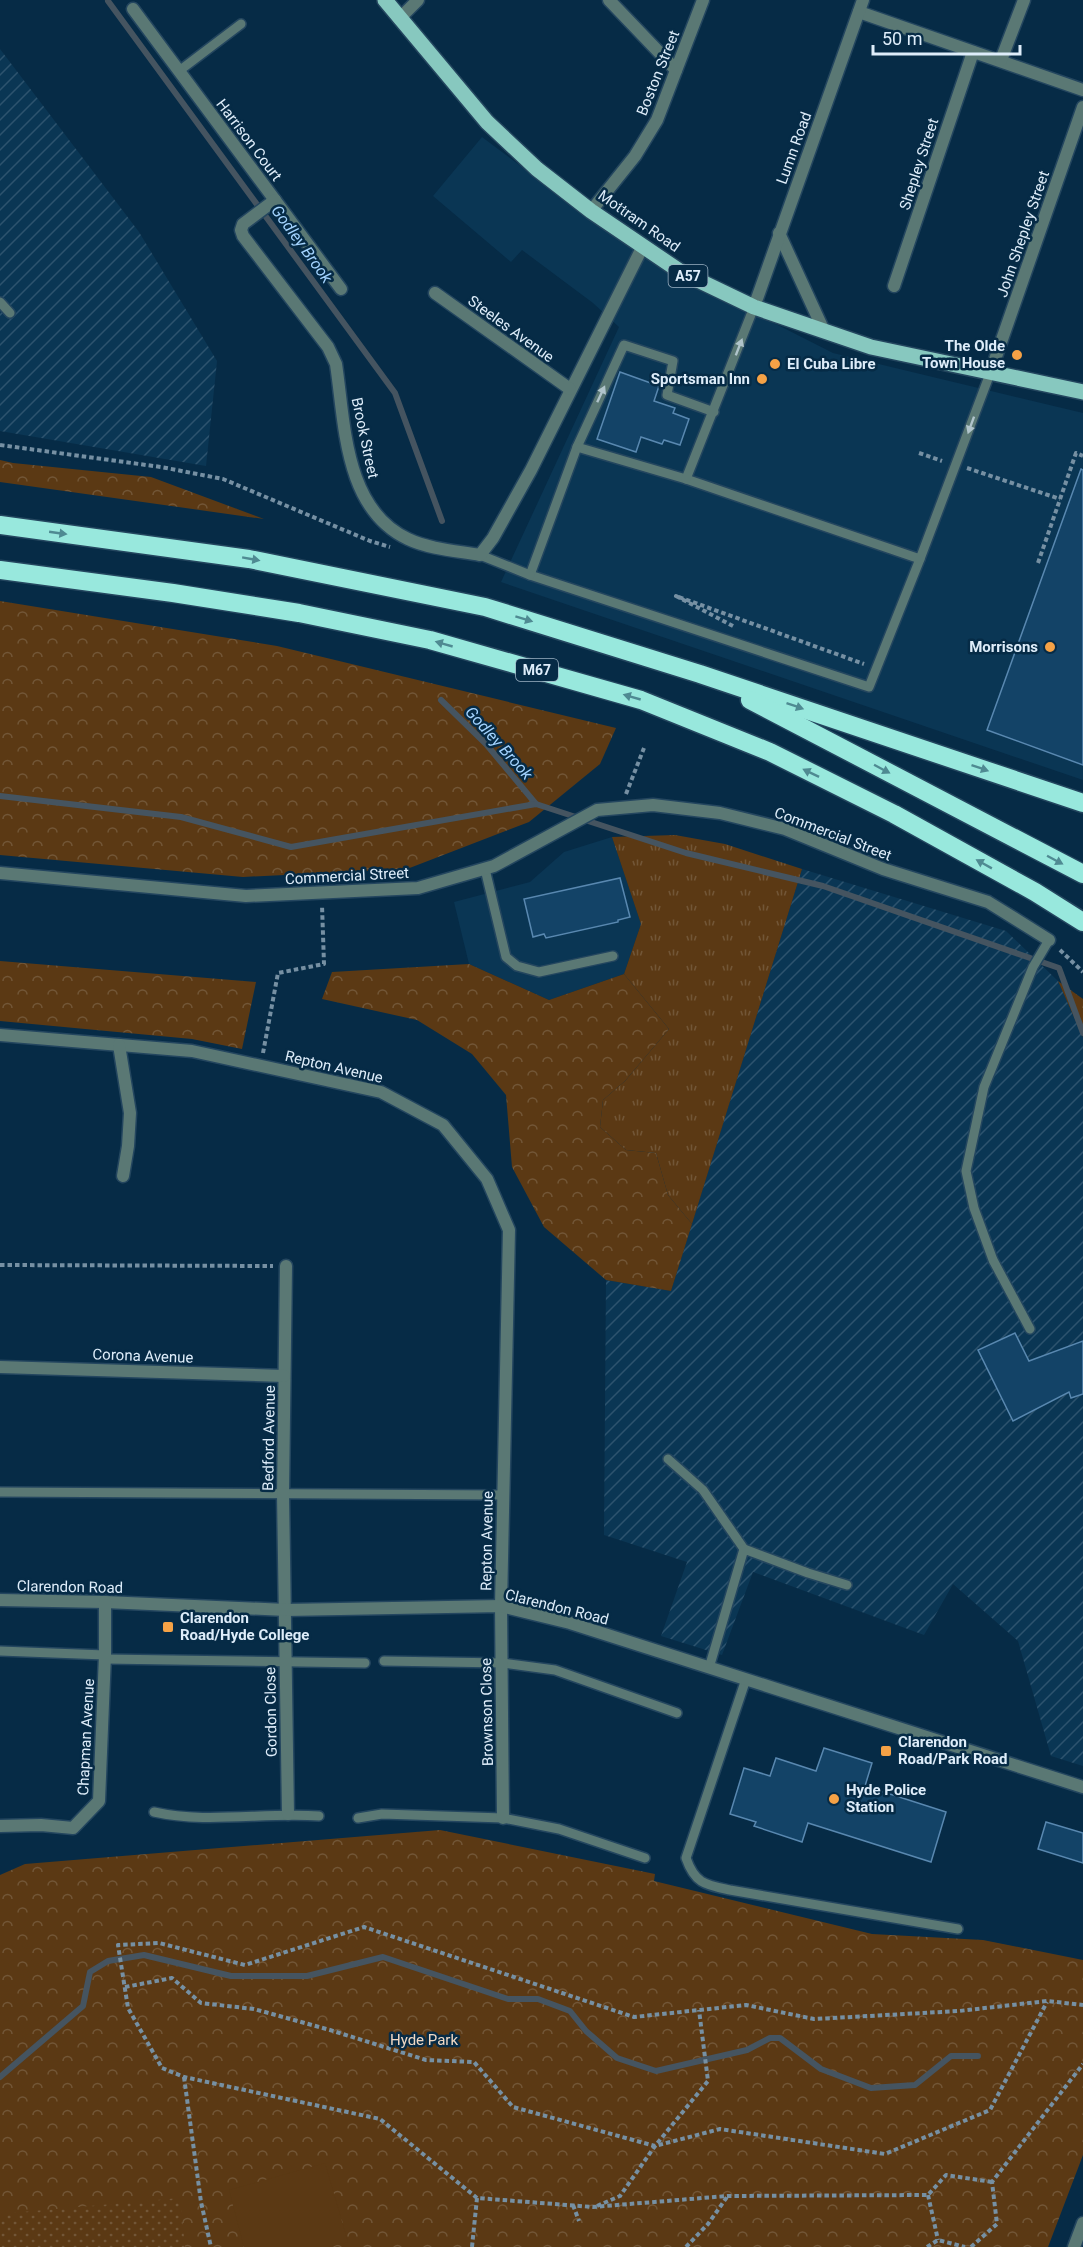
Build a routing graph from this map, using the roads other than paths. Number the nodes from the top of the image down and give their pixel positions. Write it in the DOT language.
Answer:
graph roads {
  1 [pos="385,0"];
  2 [pos="418,0"];
  3 [pos="609,0"];
  4 [pos="702,0"];
  5 [pos="1024,0"];
  6 [pos="861,6"];
  7 [pos="133,9"];
  8 [pos="399,19"];
  9 [pos="241,24"];
  10 [pos="973,52"];
  11 [pos="1001,60"];
  12 [pos="676,70"];
  13 [pos="179,71"];
  14 [pos="1083,90"];
  15 [pos="1083,107"];
  16 [pos="274,201"];
  17 [pos="591,211"];
  18 [pos="779,233"];
  19 [pos="643,246"];
  20 [pos="894,286"];
  21 [pos="341,289"];
  22 [pos="435,293"];
  23 [pos="0,302"];
  24 [pos="754,306"];
  25 [pos="10,313"];
  26 [pos="824,332"];
  27 [pos="991,371"];
  28 [pos="570,389"];
  29 [pos="1083,392"];
  30 [pos="714,412"];
  31 [pos="577,447"];
  32 [pos="686,479"];
  33 [pos="0,525"];
  34 [pos="480,555"];
  35 [pos="920,559"];
  36 [pos="0,570"];
  37 [pos="530,575"];
  38 [pos="700,674"];
  39 [pos="1083,803"];
  40 [pos="485,869"];
  41 [pos="0,873"];
  42 [pos="1083,874"];
  43 [pos="1035,892"];
  44 [pos="1083,922"];
  45 [pos="1083,933"];
  46 [pos="1049,940"];
  47 [pos="613,956"];
  48 [pos="0,1035"];
  49 [pos="119,1045"];
  50 [pos="123,1176"];
  51 [pos="286,1266"];
  52 [pos="1030,1329"];
  53 [pos="0,1367"];
  54 [pos="284,1376"];
  55 [pos="668,1459"];
  56 [pos="0,1492"];
  57 [pos="283,1494"];
  58 [pos="503,1495"];
  59 [pos="744,1549"];
  60 [pos="847,1585"];
  61 [pos="0,1600"];
  62 [pos="105,1602"];
  63 [pos="501,1606"];
  64 [pos="285,1610"];
  65 [pos="0,1651"];
  66 [pos="105,1657"];
  67 [pos="286,1661"];
  68 [pos="384,1661"];
  69 [pos="365,1663"];
  70 [pos="502,1663"];
  71 [pos="709,1668"];
  72 [pos="746,1679"];
  73 [pos="677,1713"];
  74 [pos="1083,1788"];
  75 [pos="153,1812"];
  76 [pos="288,1814"];
  77 [pos="320,1816"];
  78 [pos="358,1818"];
  79 [pos="503,1818"];
  80 [pos="0,1826"];
  81 [pos="645,1858"];
  82 [pos="958,1929"];
  83 [pos="1083,2223"];
  84 [pos="1074,2247"];
  1 -- 8 [label="main road, Mottram Road / A57"];
  2 -- 8 [label="street"];
  3 -- 12 [label="street"];
  4 -- 12 [label="street, Boston Street"];
  5 -- 11 [label="street"];
  6 -- 10 [label="street"];
  6 -- 18 [label="street, Lumn Road"];
  7 -- 13 [label="street, Harrison Court"];
  8 -- 17 [label="main road, Mottram Road / A57"];
  9 -- 13 [label="lane"];
  10 -- 11 [label="street"];
  10 -- 20 [label="street, Shepley Street"];
  11 -- 14 [label="street"];
  12 -- 17 [label="street, Boston Street"];
  13 -- 16 [label="street, Harrison Court"];
  15 -- 27 [label="street, John Shepley Street"];
  16 -- 21 [label="street, Harrison Court"];
  16 -- 34 [label="street, Brook Street"];
  17 -- 19 [label="main road, Mottram Road / A57"];
  18 -- 24 [label="street, Lumn Road"];
  18 -- 26 [label="street"];
  19 -- 24 [label="main road, Mottram Road / A57"];
  19 -- 28 [label="street"];
  22 -- 28 [label="street, Steeles Avenue"];
  23 -- 25 [label="lane"];
  24 -- 26 [label="main road, Mottram Road / A57"];
  30 -- 24 [label="lane, one-way"];
  26 -- 27 [label="main road, Mottram Road / A57"];
  27 -- 29 [label="main road, Mottram Road / A57"];
  27 -- 35 [label="lane, one-way"];
  28 -- 34 [label="street"];
  31 -- 30 [label="lane, one-way"];
  30 -- 32 [label="lane"];
  31 -- 32 [label="lane"];
  31 -- 37 [label="lane"];
  32 -- 35 [label="lane"];
  33 -- 38 [label="highway, one-way"];
  34 -- 37 [label="lane"];
  35 -- 37 [label="lane"];
  43 -- 36 [label="highway, M67, one-way"];
  38 -- 39 [label="highway, one-way"];
  38 -- 42 [label="highway, one-way"];
  40 -- 41 [label="street, Commercial Street"];
  40 -- 46 [label="street, Commercial Street"];
  40 -- 47 [label="lane"];
  43 -- 44 [label="highway, M67"];
  43 -- 45 [label="highway, M67"];
  46 -- 52 [label="lane"];
  48 -- 49 [label="street, Repton Avenue"];
  49 -- 50 [label="street"];
  49 -- 58 [label="street, Repton Avenue"];
  51 -- 54 [label="street, Bedford Avenue"];
  53 -- 54 [label="street, Corona Avenue"];
  54 -- 57 [label="street, Bedford Avenue"];
  55 -- 59 [label="lane"];
  56 -- 57 [label="lane"];
  57 -- 58 [label="lane"];
  57 -- 64 [label="street, Bedford Avenue"];
  58 -- 63 [label="street, Repton Avenue"];
  59 -- 60 [label="lane"];
  59 -- 71 [label="lane"];
  61 -- 62 [label="street, Clarendon Road"];
  62 -- 64 [label="street, Clarendon Road"];
  62 -- 66 [label="street, Chapman Avenue"];
  63 -- 64 [label="street, Clarendon Road"];
  63 -- 70 [label="street, Brownson Close"];
  63 -- 71 [label="street, Clarendon Road"];
  64 -- 67 [label="street, Gordon Close"];
  65 -- 66 [label="lane"];
  66 -- 67 [label="lane"];
  66 -- 80 [label="street, Chapman Avenue"];
  67 -- 69 [label="lane"];
  67 -- 76 [label="street, Gordon Close"];
  68 -- 70 [label="lane"];
  70 -- 73 [label="lane"];
  70 -- 79 [label="street, Brownson Close"];
  71 -- 72 [label="street, Clarendon Road"];
  72 -- 74 [label="street, Clarendon Road"];
  72 -- 82 [label="lane"];
  75 -- 76 [label="lane"];
  76 -- 77 [label="lane"];
  78 -- 79 [label="lane"];
  79 -- 81 [label="lane"];
  83 -- 84 [label="street"];
}
